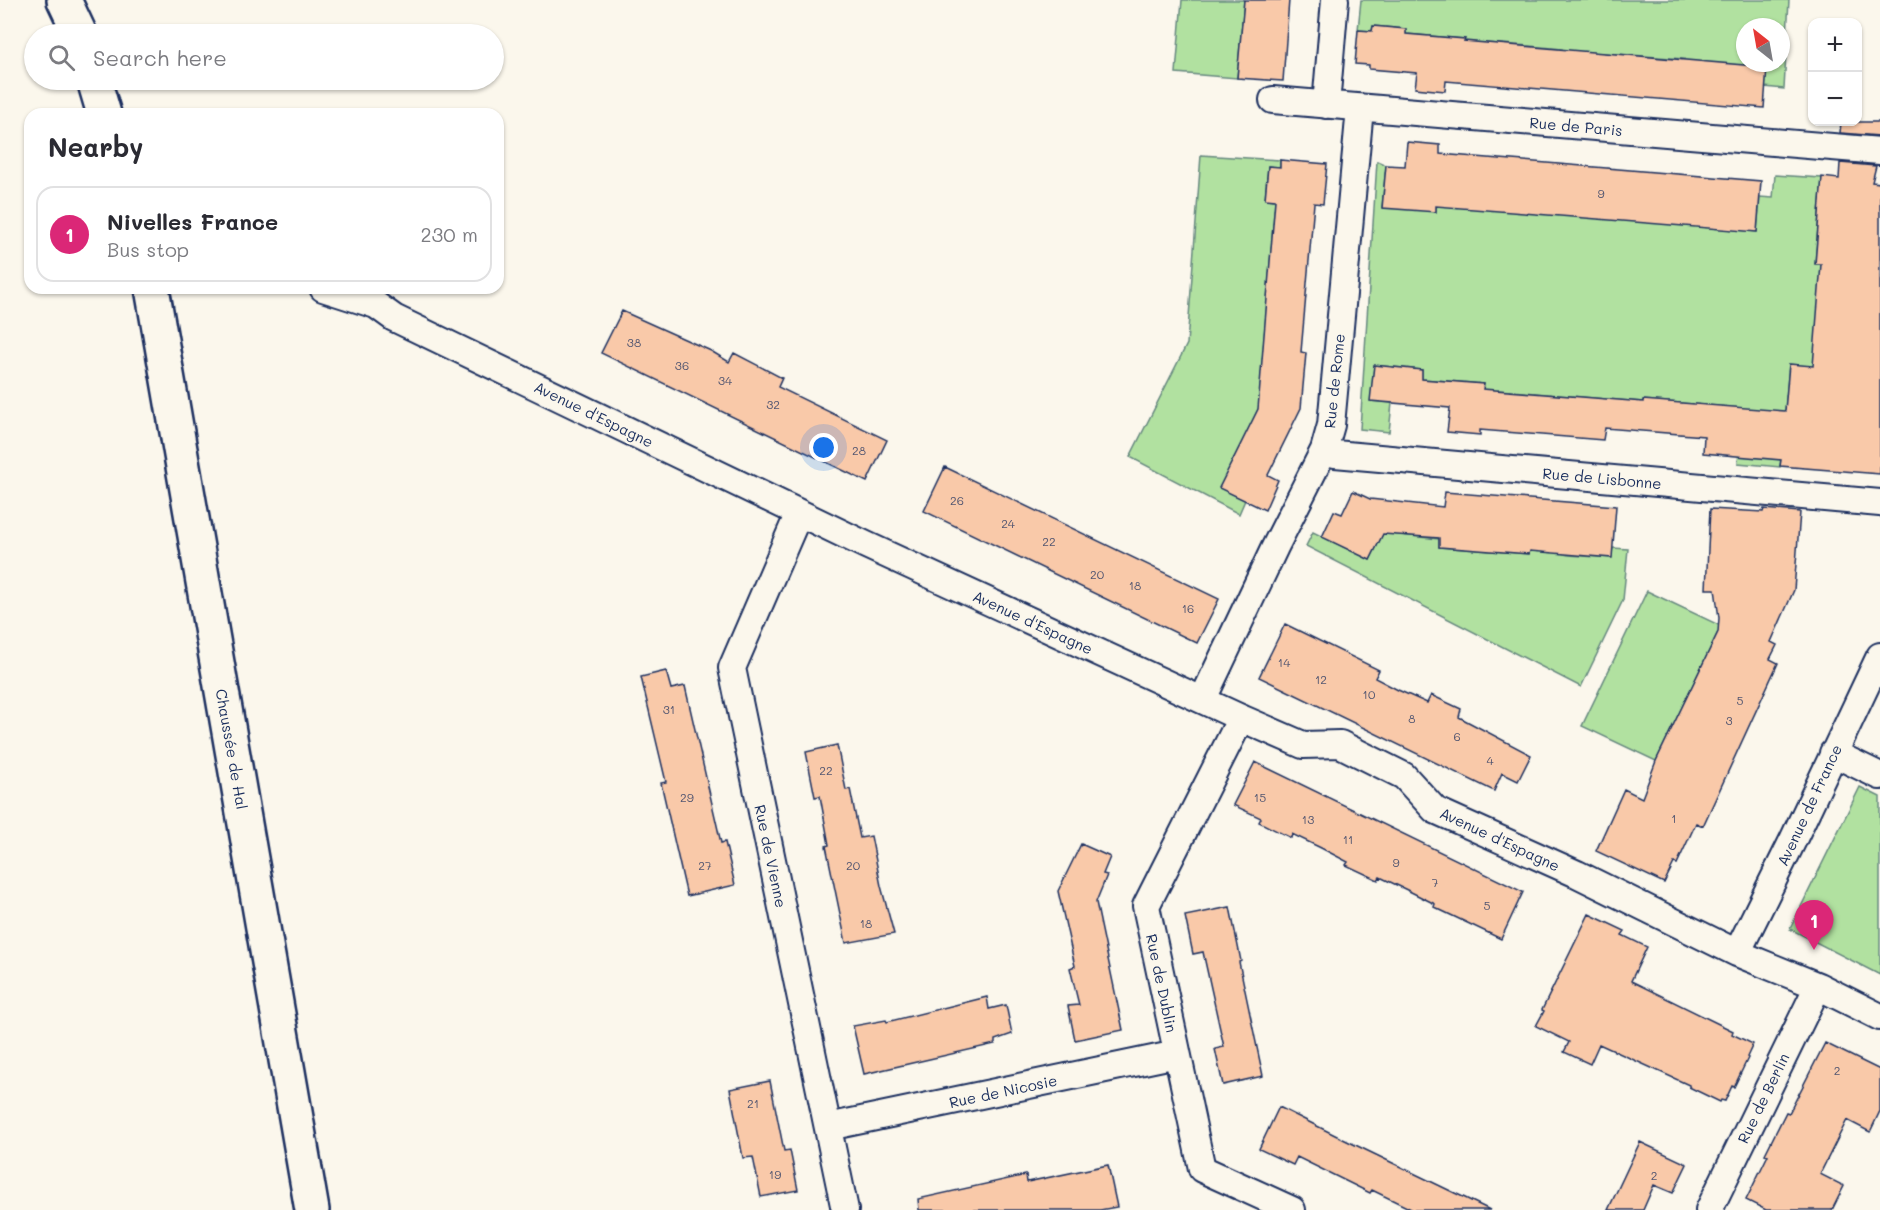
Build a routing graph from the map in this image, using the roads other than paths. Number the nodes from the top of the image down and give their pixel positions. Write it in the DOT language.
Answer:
graph roads {
  1 [pos="64,0"];
  2 [pos="1335,0"];
  3 [pos="75,24"];
  4 [pos="96,90"];
  5 [pos="1273,100"];
  6 [pos="1326,105"];
  7 [pos="102,108"];
  8 [pos="1360,108"];
  9 [pos="1880,151"];
  10 [pos="153,294"];
  11 [pos="342,294"];
  12 [pos="1324,450"];
  13 [pos="1880,503"];
  14 [pos="799,513"];
  15 [pos="1880,656"];
  16 [pos="1203,699"];
  17 [pos="1241,718"];
  18 [pos="1833,753"];
  19 [pos="1880,776"];
  20 [pos="1737,953"];
  21 [pos="1818,986"];
  22 [pos="1880,1017"];
  23 [pos="1177,1054"];
  24 [pos="828,1127"];
  25 [pos="312,1210"];
  26 [pos="845,1210"];
  27 [pos="1292,1210"];
  28 [pos="1708,1210"];
  1 -- 3 [label="main road"];
  2 -- 6 [label="street"];
  4 -- 7 [label="main road"];
  5 -- 6 [label="street, Rue de Paris"];
  6 -- 8 [label="street, Rue de Paris"];
  8 -- 9 [label="street, Rue de Paris"];
  8 -- 12 [label="street, Rue de Rome"];
  10 -- 25 [label="main road, Chaussée de Hal"];
  11 -- 14 [label="street, Avenue d'Espagne"];
  12 -- 13 [label="street, Rue de Lisbonne"];
  12 -- 16 [label="street, Rue de Rome"];
  14 -- 16 [label="street, Avenue d'Espagne"];
  14 -- 24 [label="street, Rue de Vienne"];
  15 -- 18 [label="street, Avenue de France"];
  16 -- 17 [label="street, Avenue d'Espagne"];
  17 -- 20 [label="street, Avenue d'Espagne"];
  17 -- 23 [label="street, Rue de Dublin"];
  18 -- 19 [label="street"];
  18 -- 20 [label="street, Avenue de France"];
  20 -- 21 [label="street, Avenue d'Espagne"];
  21 -- 22 [label="street, Avenue d'Espagne"];
  21 -- 28 [label="street, Rue de Berlin"];
  23 -- 24 [label="street, Rue de Nicosie"];
  23 -- 27 [label="street, Rue de Dublin"];
  24 -- 26 [label="street, Rue de Vienne"];
}
